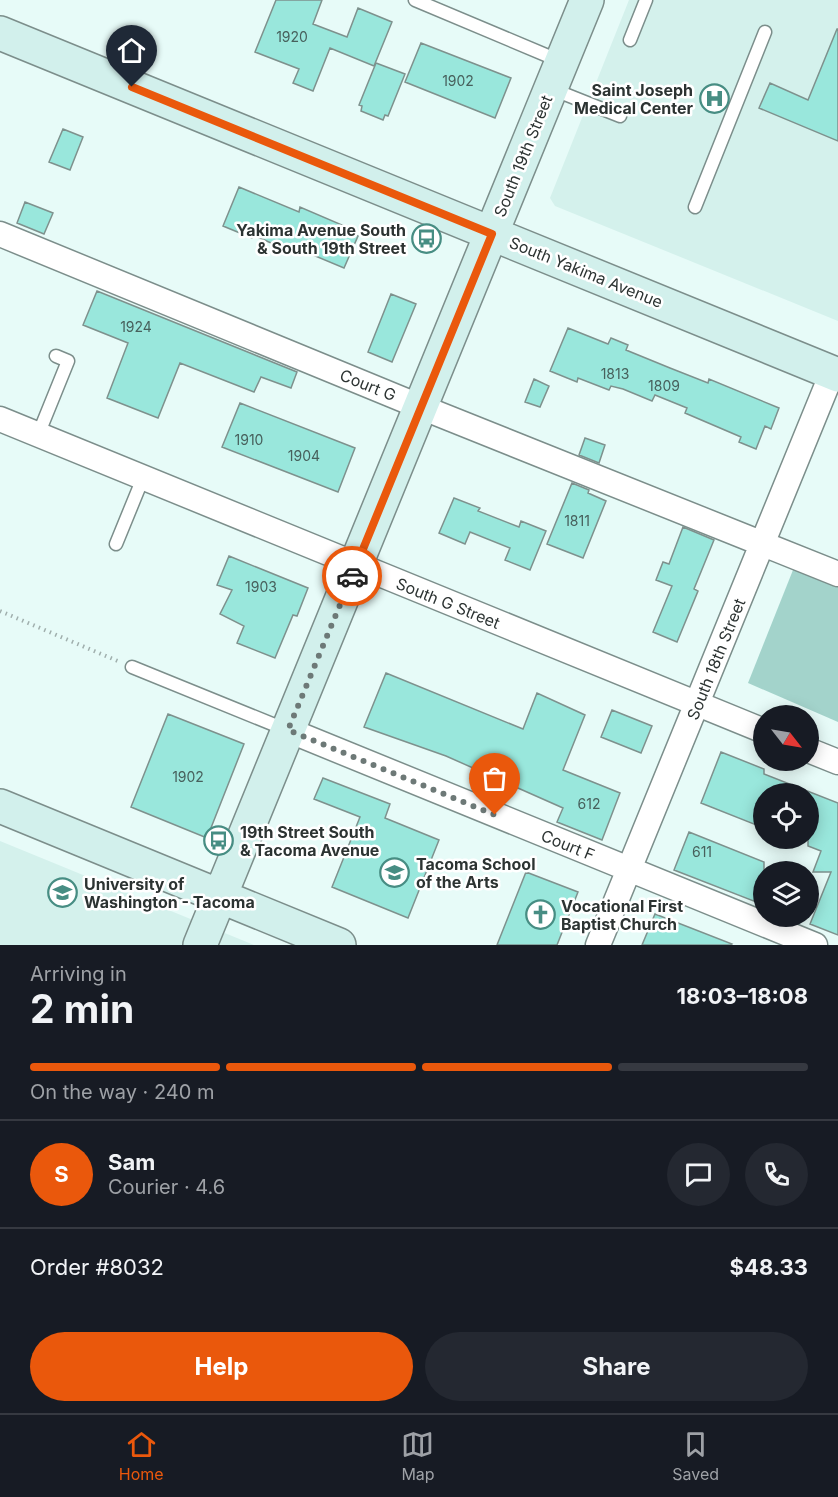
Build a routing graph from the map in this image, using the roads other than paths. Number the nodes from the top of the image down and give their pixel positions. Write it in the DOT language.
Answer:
graph roads {
  1 [pos="415,0"];
  2 [pos="587,0"];
  3 [pos="646,0"];
  4 [pos="765,32"];
  5 [pos="0,33"];
  6 [pos="630,40"];
  7 [pos="556,75"];
  8 [pos="620,116"];
  9 [pos="695,207"];
  10 [pos="0,234"];
  11 [pos="492,234"];
  12 [pos="56,356"];
  13 [pos="835,374"];
  14 [pos="421,407"];
  15 [pos="0,419"];
  16 [pos="38,435"];
  17 [pos="143,478"];
  18 [pos="762,543"];
  19 [pos="116,544"];
  20 [pos="356,565"];
  21 [pos="838,574"];
  22 [pos="132,667"];
  23 [pos="697,704"];
  24 [pos="753,727"];
  25 [pos="288,730"];
  26 [pos="819,754"];
  27 [pos="838,762"];
  28 [pos="0,806"];
  29 [pos="629,869"];
  30 [pos="220,897"];
  31 [pos="200,945"];
  32 [pos="339,945"];
  33 [pos="598,945"];
  34 [pos="815,945"];
  1 -- 7 [label="lane"];
  2 -- 7 [label="main road, South 19th Street"];
  3 -- 6 [label="lane"];
  4 -- 9 [label="lane"];
  5 -- 11 [label="main road, South Yakima Avenue"];
  7 -- 8 [label="lane"];
  7 -- 11 [label="main road, South 19th Street"];
  10 -- 14 [label="street, Court G"];
  11 -- 13 [label="main road, South Yakima Avenue"];
  11 -- 14 [label="main road, South 19th Street"];
  12 -- 16 [label="lane"];
  13 -- 18 [label="street, South 18th Street"];
  14 -- 18 [label="street, Court G"];
  14 -- 20 [label="main road, South 19th Street"];
  15 -- 16 [label="street, South G Street"];
  16 -- 17 [label="street, South G Street"];
  17 -- 19 [label="lane"];
  17 -- 20 [label="street, South G Street"];
  18 -- 21 [label="street, Court G"];
  18 -- 23 [label="street, South 18th Street"];
  20 -- 23 [label="street, South G Street"];
  20 -- 25 [label="main road, South 19th Street"];
  22 -- 25 [label="lane"];
  23 -- 24 [label="street, South G Street"];
  23 -- 29 [label="street, South 18th Street"];
  25 -- 29 [label="street, Court F"];
  25 -- 30 [label="main road, South 19th Street"];
  26 -- 27 [label="street"];
  28 -- 30 [label="main road"];
  29 -- 33 [label="street, South 18th Street"];
  29 -- 34 [label="street, Court F"];
  30 -- 31 [label="main road, South 19th Street"];
  30 -- 32 [label="main road"];
}
